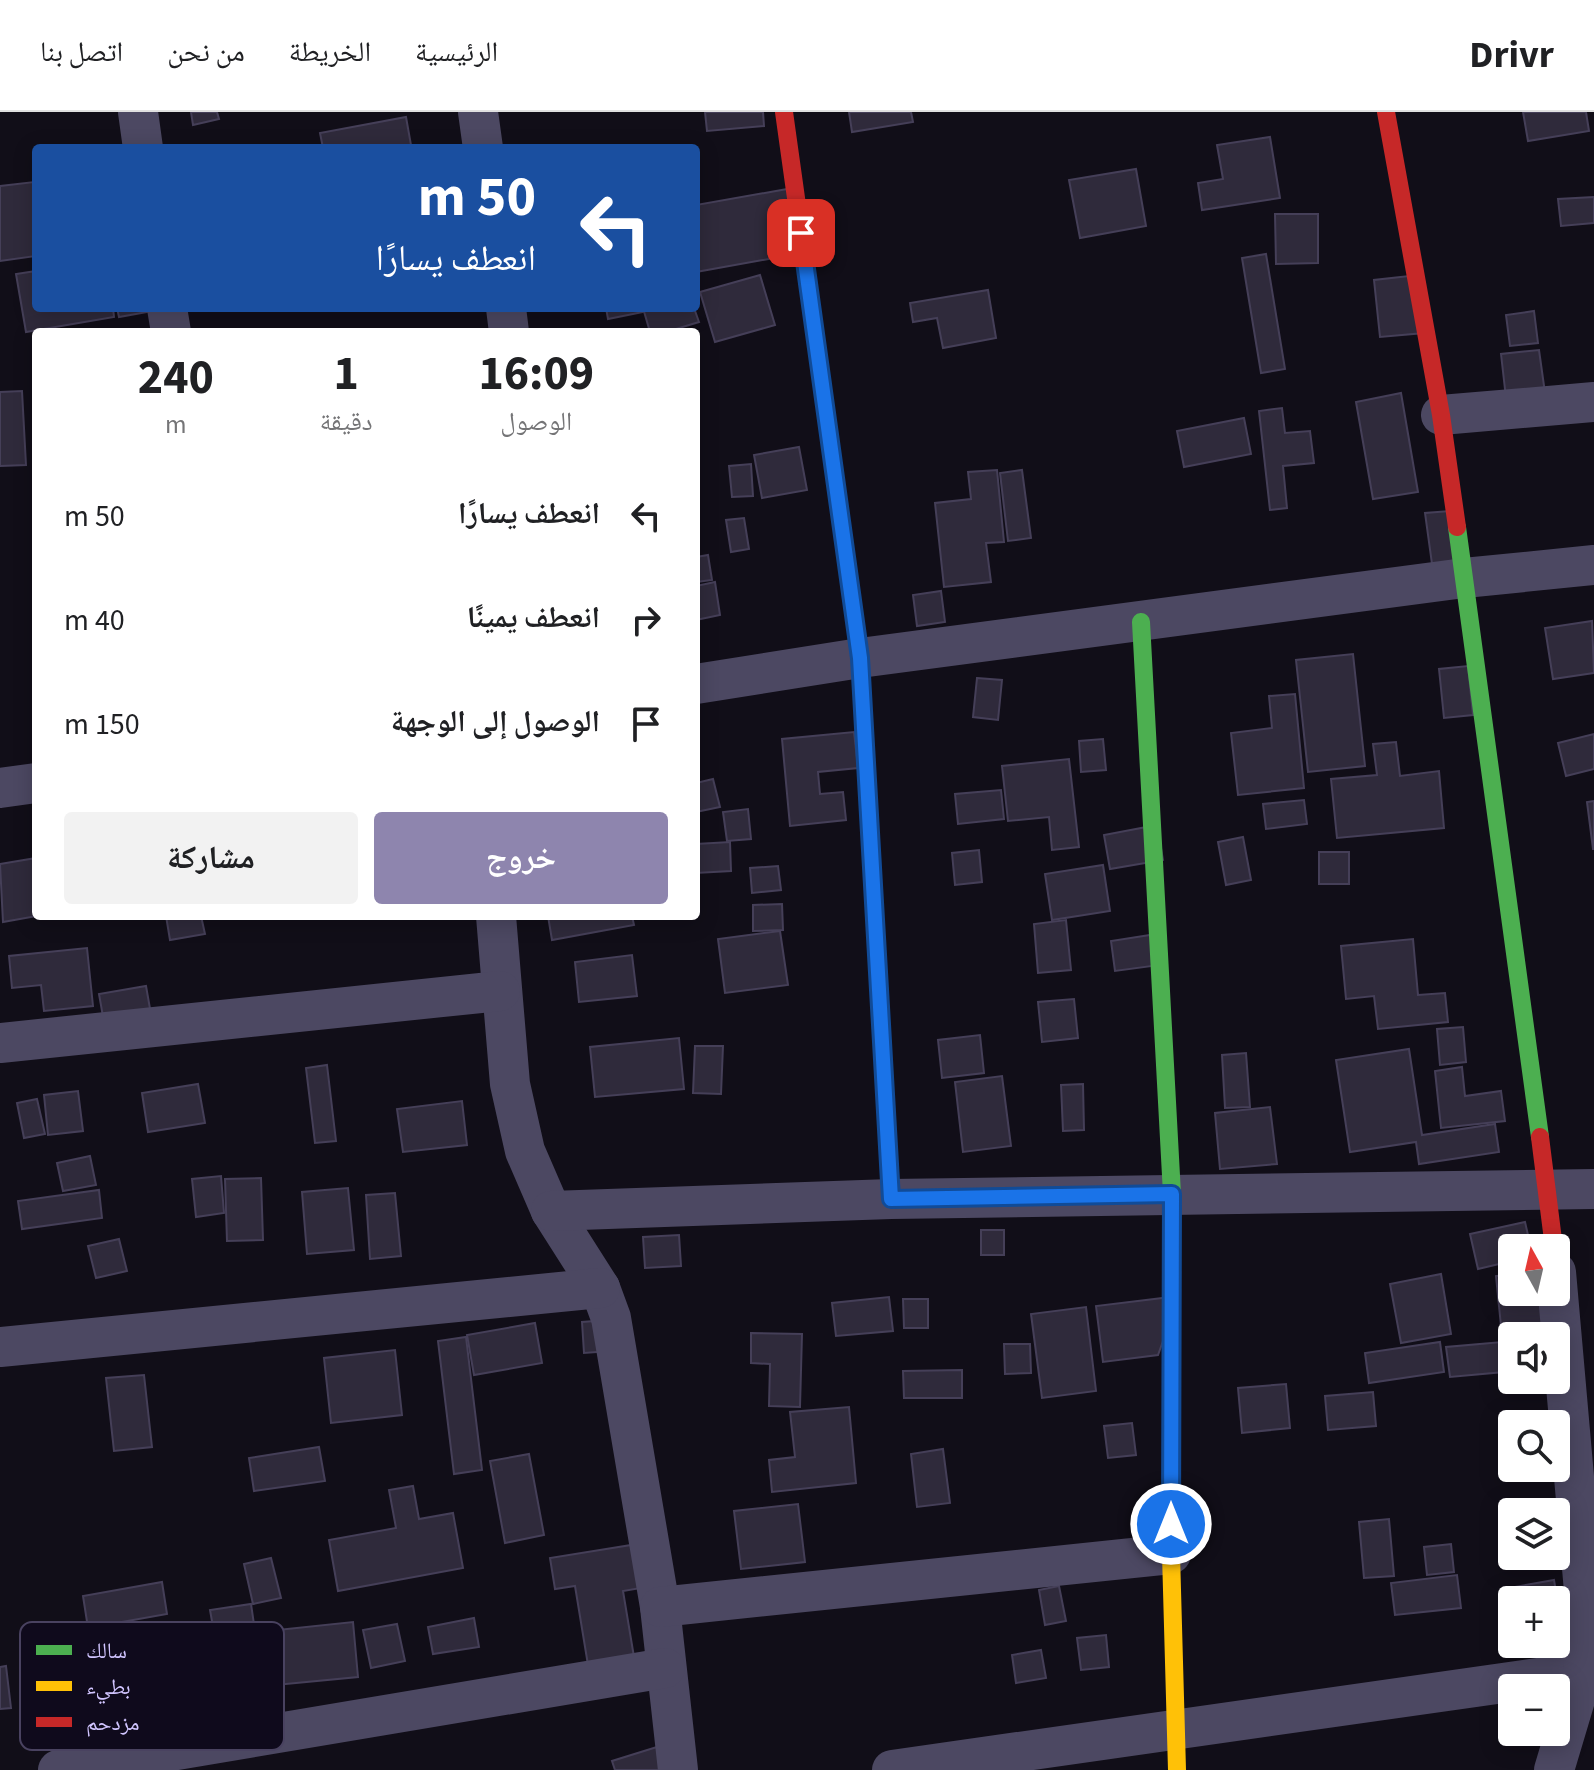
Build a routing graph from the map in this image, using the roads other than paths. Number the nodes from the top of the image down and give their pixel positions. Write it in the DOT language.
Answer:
graph roads {
  1 [pos="138,112"];
  2 [pos="478,112"];
  3 [pos="784,112"];
  4 [pos="1386,112"];
  5 [pos="142,144"];
  6 [pos="482,144"];
  7 [pos="1594,402"];
  8 [pos="1441,415"];
  9 [pos="1594,565"];
  10 [pos="1464,578"];
  11 [pos="1141,622"];
  12 [pos="860,658"];
  13 [pos="700,683"];
  14 [pos="32,784"];
  15 [pos="0,788"];
  16 [pos="496,920"];
  17 [pos="500,991"];
  18 [pos="0,1043"];
  19 [pos="1548,1188"];
  20 [pos="1594,1189"];
  21 [pos="1172,1194"];
  22 [pos="891,1199"];
  23 [pos="551,1211"];
  24 [pos="1553,1234"];
  25 [pos="600,1288"];
  26 [pos="1559,1306"];
  27 [pos="0,1347"];
  28 [pos="1171,1554"];
  29 [pos="660,1607"];
  30 [pos="665,1668"];
  31 [pos="1589,1672"];
  32 [pos="284,1732"];
  33 [pos="177,1750"];
  34 [pos="1176,1751"];
  35 [pos="58,1770"];
  36 [pos="678,1770"];
  37 [pos="892,1770"];
  38 [pos="1554,1770"];
  1 -- 5 [label="street"];
  2 -- 6 [label="street"];
  3 -- 12 [label="street"];
  4 -- 8 [label="street"];
  7 -- 8 [label="street"];
  8 -- 10 [label="street"];
  9 -- 10 [label="street"];
  10 -- 11 [label="street"];
  10 -- 19 [label="street"];
  11 -- 12 [label="street"];
  11 -- 21 [label="street"];
  12 -- 13 [label="street"];
  12 -- 22 [label="street"];
  14 -- 15 [label="street"];
  16 -- 17 [label="street"];
  17 -- 18 [label="street"];
  17 -- 23 [label="street"];
  19 -- 20 [label="street"];
  19 -- 21 [label="street"];
  19 -- 24 [label="street"];
  21 -- 22 [label="street"];
  21 -- 28 [label="street"];
  22 -- 23 [label="street"];
  23 -- 25 [label="street"];
  25 -- 27 [label="street"];
  25 -- 29 [label="street"];
  26 -- 31 [label="street"];
  28 -- 29 [label="street"];
  28 -- 34 [label="street"];
  29 -- 30 [label="street"];
  30 -- 32 [label="street"];
  30 -- 36 [label="street"];
  31 -- 34 [label="street"];
  31 -- 38 [label="street"];
  33 -- 35 [label="street"];
  34 -- 37 [label="street"];
}
